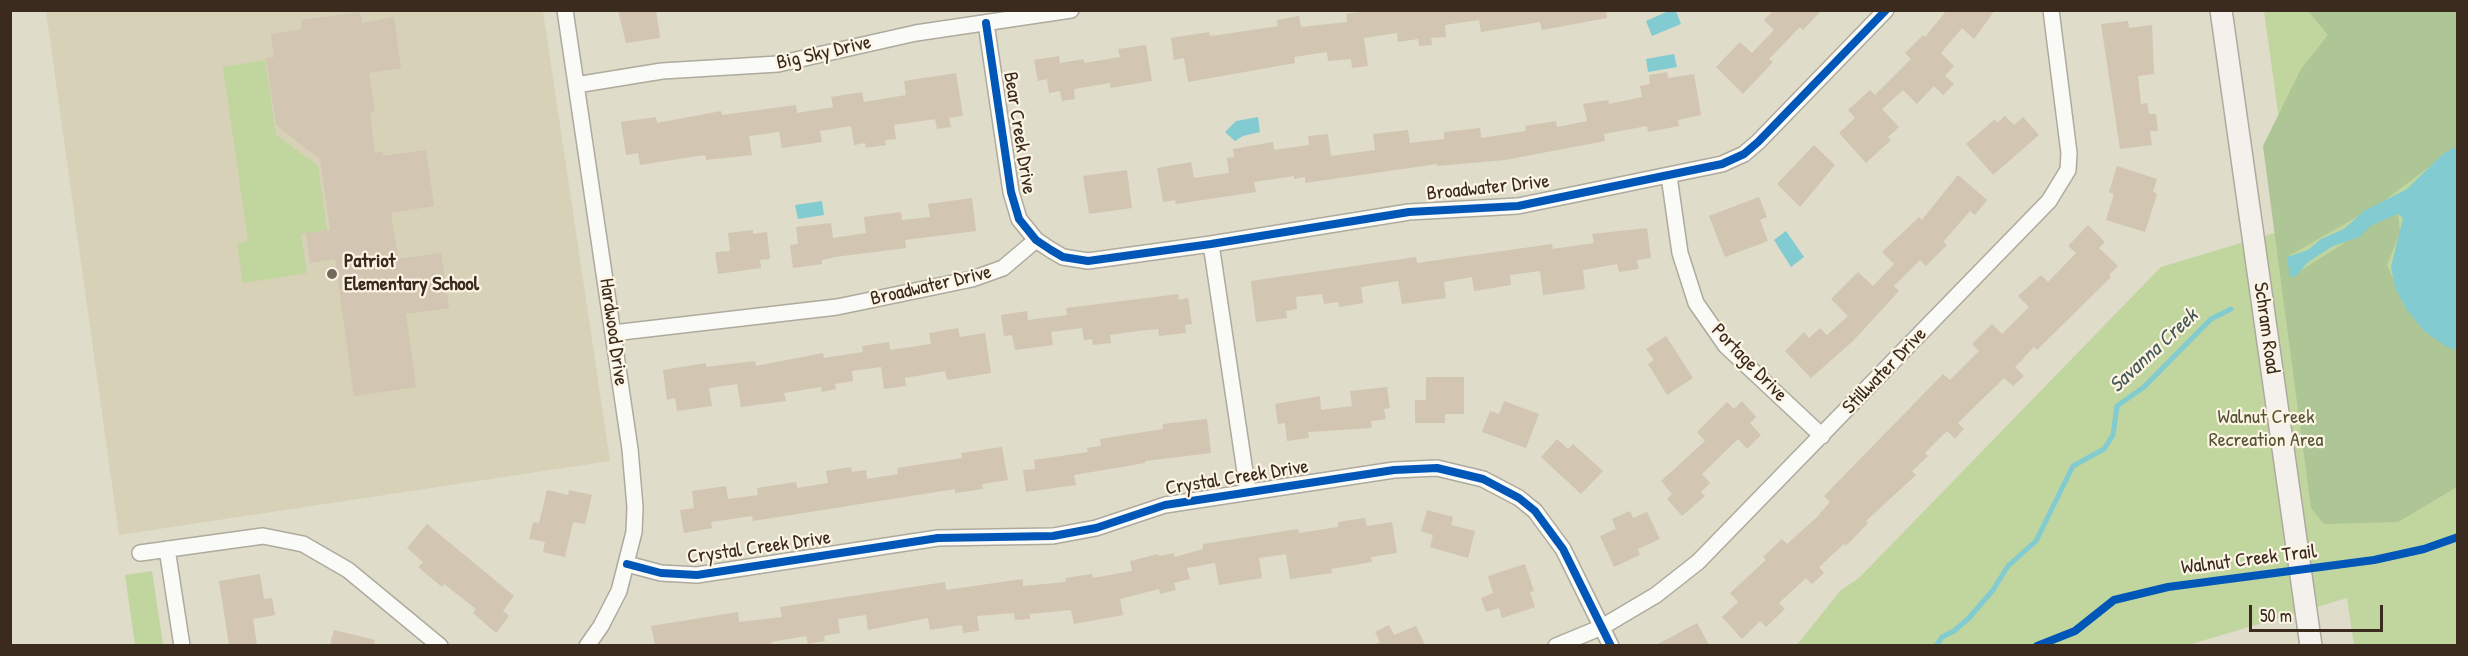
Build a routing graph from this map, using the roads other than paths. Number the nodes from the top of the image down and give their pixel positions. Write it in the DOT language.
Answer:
graph roads {
  1 [pos="565,10"];
  2 [pos="1071,10"];
  3 [pos="1886,10"];
  4 [pos="2051,10"];
  5 [pos="2222,10"];
  6 [pos="986,24"];
  7 [pos="576,85"];
  8 [pos="1669,176"];
  9 [pos="1036,240"];
  10 [pos="1212,244"];
  11 [pos="613,333"];
  12 [pos="1822,436"];
  13 [pos="1248,492"];
  14 [pos="167,549"];
  15 [pos="140,553"];
  16 [pos="627,564"];
  17 [pos="1602,627"];
  18 [pos="182,645"];
  19 [pos="440,645"];
  20 [pos="587,645"];
  21 [pos="1556,645"];
  22 [pos="1611,645"];
  23 [pos="2311,645"];
  1 -- 7 [label="street, Hardwood Drive"];
  2 -- 6 [label="street, Big Sky Drive"];
  3 -- 8 [label="street, Broadwater Drive"];
  4 -- 12 [label="street, Stillwater Drive"];
  5 -- 23 [label="main road, Schram Road"];
  6 -- 7 [label="street, Big Sky Drive"];
  6 -- 9 [label="street, Bear Creek Drive"];
  7 -- 11 [label="street, Hardwood Drive"];
  8 -- 10 [label="street, Broadwater Drive"];
  8 -- 12 [label="street, Portage Drive"];
  9 -- 10 [label="street, Broadwater Drive"];
  9 -- 11 [label="street, Broadwater Drive"];
  10 -- 13 [label="street"];
  11 -- 16 [label="street, Hardwood Drive"];
  12 -- 17 [label="street, Stillwater Drive"];
  13 -- 16 [label="street, Crystal Creek Drive"];
  13 -- 17 [label="street, Crystal Creek Drive"];
  14 -- 15 [label="street"];
  14 -- 18 [label="street"];
  14 -- 19 [label="street"];
  16 -- 20 [label="street, Hardwood Drive"];
  17 -- 21 [label="street, Stillwater Drive"];
  17 -- 22 [label="street, Crystal Creek Drive"];
}
